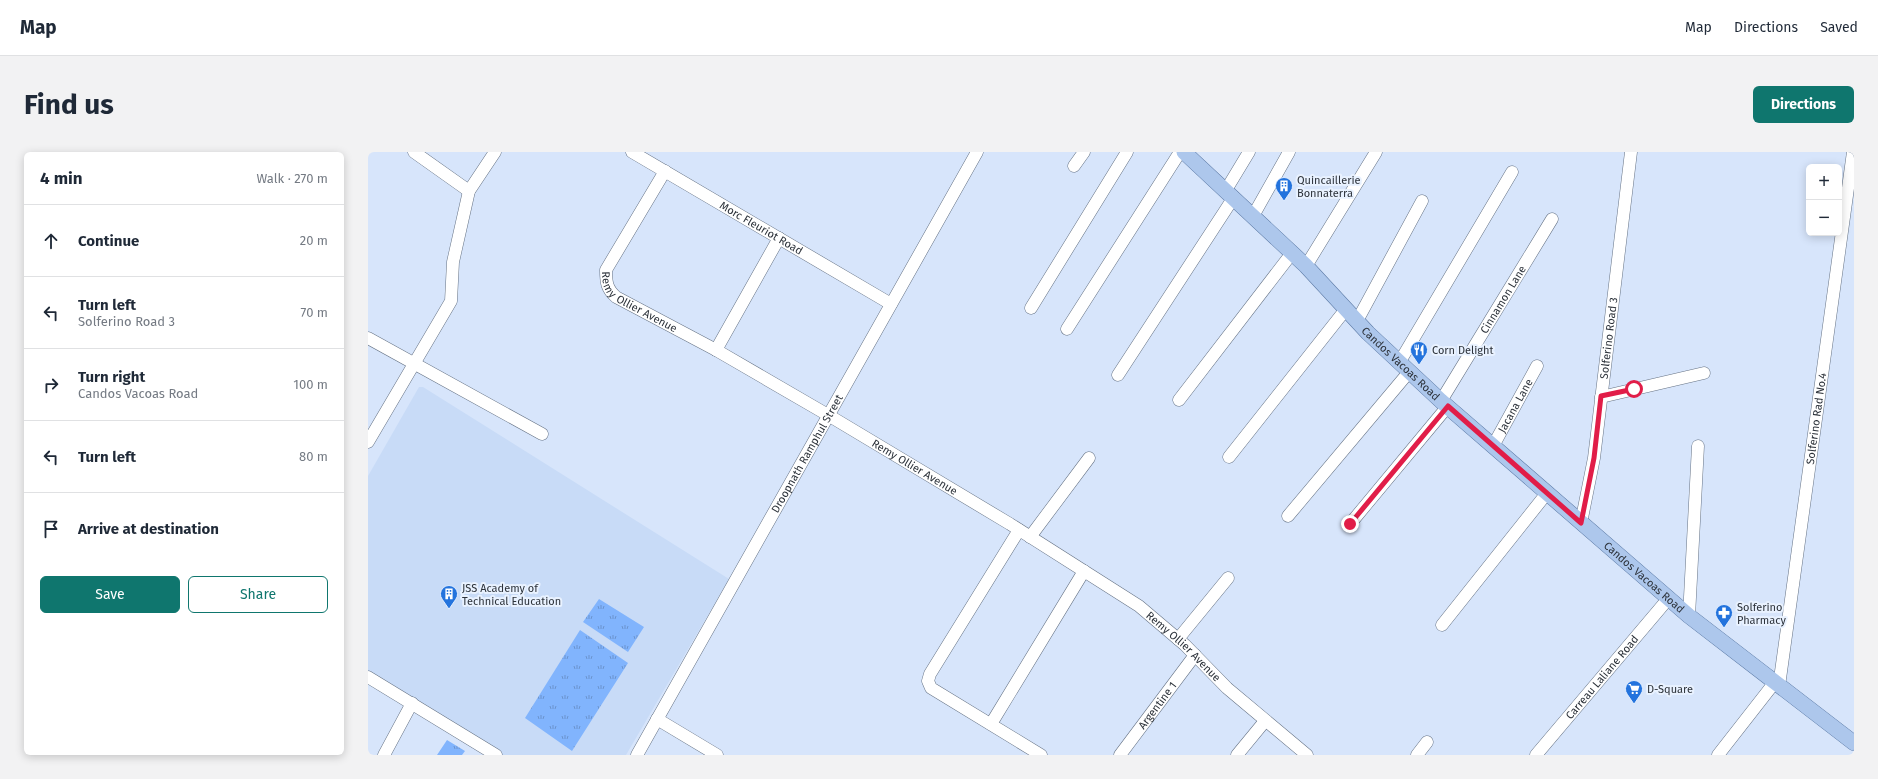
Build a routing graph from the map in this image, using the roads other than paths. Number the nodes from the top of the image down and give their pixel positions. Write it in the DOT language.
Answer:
graph roads {
  1 [pos="414,152"];
  2 [pos="495,152"];
  3 [pos="632,152"];
  4 [pos="977,152"];
  5 [pos="1084,152"];
  6 [pos="1127,152"];
  7 [pos="1180,152"];
  8 [pos="1184,152"];
  9 [pos="1249,152"];
  10 [pos="1289,152"];
  11 [pos="1376,152"];
  12 [pos="1631,152"];
  13 [pos="1853,152"];
  14 [pos="1074,166"];
  15 [pos="665,171"];
  16 [pos="1512,172"];
  17 [pos="469,191"];
  18 [pos="1230,194"];
  19 [pos="1422,202"];
  20 [pos="1253,216"];
  21 [pos="1552,219"];
  22 [pos="779,238"];
  23 [pos="1292,253"];
  24 [pos="1306,266"];
  25 [pos="891,304"];
  26 [pos="1031,308"];
  27 [pos="1346,309"];
  28 [pos="1357,321"];
  29 [pos="1067,329"];
  30 [pos="368,338"];
  31 [pos="716,350"];
  32 [pos="414,364"];
  33 [pos="1537,366"];
  34 [pos="1404,368"];
  35 [pos="1704,374"];
  36 [pos="1118,375"];
  37 [pos="1601,396"];
  38 [pos="1179,400"];
  39 [pos="1444,403"];
  40 [pos="828,415"];
  41 [pos="542,434"];
  42 [pos="368,442"];
  43 [pos="1493,446"];
  44 [pos="1698,446"];
  45 [pos="1229,457"];
  46 [pos="1089,458"];
  47 [pos="1547,494"];
  48 [pos="1288,516"];
  49 [pos="1581,523"];
  50 [pos="1350,524"];
  51 [pos="1019,530"];
  52 [pos="1030,537"];
  53 [pos="1084,571"];
  54 [pos="1228,578"];
  55 [pos="1668,599"];
  56 [pos="1689,616"];
  57 [pos="1442,625"];
  58 [pos="1178,639"];
  59 [pos="1195,655"];
  60 [pos="368,677"];
  61 [pos="1777,684"];
  62 [pos="412,703"];
  63 [pos="657,718"];
  64 [pos="1265,721"];
  65 [pos="991,724"];
  66 [pos="1427,742"];
  67 [pos="1854,743"];
  68 [pos="384,755"];
  69 [pos="496,755"];
  70 [pos="638,755"];
  71 [pos="717,755"];
  72 [pos="1041,755"];
  73 [pos="1120,755"];
  74 [pos="1237,755"];
  75 [pos="1307,755"];
  76 [pos="1417,755"];
  77 [pos="1536,755"];
  78 [pos="1718,755"];
  1 -- 17 [label="street"];
  2 -- 17 [label="street"];
  3 -- 15 [label="street, Morc Fleuriot Road"];
  4 -- 25 [label="street, Droopnath Ramphul Street"];
  5 -- 14 [label="street"];
  6 -- 26 [label="street"];
  7 -- 29 [label="street"];
  8 -- 18 [label="main road, Candos Vacoas Road"];
  9 -- 18 [label="street"];
  10 -- 20 [label="street"];
  11 -- 24 [label="street"];
  12 -- 37 [label="street, Solferino Road 3"];
  13 -- 61 [label="street, Solferino Rad No.4"];
  15 -- 22 [label="street, Morc Fleuriot Road"];
  15 -- 31 [label="street, Remy Ollier Avenue"];
  16 -- 34 [label="street"];
  17 -- 32 [label="street"];
  18 -- 20 [label="main road, Candos Vacoas Road"];
  18 -- 36 [label="street"];
  19 -- 28 [label="street"];
  20 -- 23 [label="main road, Candos Vacoas Road"];
  21 -- 39 [label="street, Cinnamon Lane"];
  22 -- 25 [label="street, Morc Fleuriot Road"];
  22 -- 31 [label="street"];
  23 -- 24 [label="main road, Candos Vacoas Road"];
  23 -- 38 [label="street"];
  24 -- 27 [label="main road, Candos Vacoas Road"];
  25 -- 40 [label="street, Droopnath Ramphul Street"];
  27 -- 28 [label="main road, Candos Vacoas Road"];
  27 -- 45 [label="street"];
  28 -- 34 [label="main road, Candos Vacoas Road"];
  30 -- 32 [label="street"];
  31 -- 40 [label="street, Remy Ollier Avenue"];
  32 -- 41 [label="street"];
  32 -- 42 [label="street"];
  33 -- 43 [label="street, Jacana Lane"];
  34 -- 39 [label="main road, Candos Vacoas Road"];
  34 -- 48 [label="street"];
  35 -- 37 [label="street"];
  37 -- 49 [label="street, Solferino Road 3"];
  39 -- 43 [label="main road, Candos Vacoas Road"];
  39 -- 50 [label="street, Cinnamon Lane"];
  40 -- 51 [label="street, Remy Ollier Avenue"];
  40 -- 63 [label="street, Droopnath Ramphul Street"];
  43 -- 47 [label="main road, Candos Vacoas Road"];
  44 -- 56 [label="street"];
  46 -- 52 [label="street"];
  47 -- 49 [label="main road, Candos Vacoas Road"];
  47 -- 57 [label="street"];
  49 -- 55 [label="main road, Candos Vacoas Road"];
  51 -- 52 [label="street, Remy Ollier Avenue"];
  51 -- 65 [label="street"];
  52 -- 53 [label="street, Remy Ollier Avenue"];
  53 -- 58 [label="street, Remy Ollier Avenue"];
  53 -- 65 [label="street"];
  54 -- 58 [label="street"];
  55 -- 56 [label="main road, Candos Vacoas Road"];
  55 -- 77 [label="street, Carreau Laliane Road"];
  56 -- 61 [label="main road, Candos Vacoas Road"];
  58 -- 59 [label="street, Remy Ollier Avenue"];
  59 -- 64 [label="street, Remy Ollier Avenue"];
  59 -- 73 [label="street, Argentine 1"];
  60 -- 62 [label="street"];
  61 -- 67 [label="main road, Candos Vacoas Road"];
  61 -- 78 [label="street"];
  62 -- 68 [label="street"];
  62 -- 69 [label="street"];
  63 -- 70 [label="street, Droopnath Ramphul Street"];
  63 -- 71 [label="street"];
  64 -- 74 [label="street"];
  64 -- 75 [label="street, Remy Ollier Avenue"];
  65 -- 72 [label="street"];
  66 -- 76 [label="street"];
}
